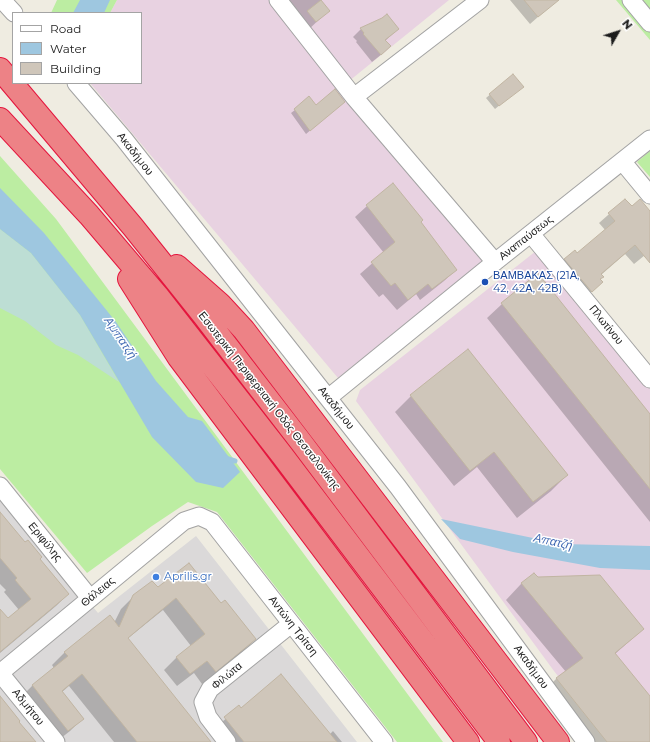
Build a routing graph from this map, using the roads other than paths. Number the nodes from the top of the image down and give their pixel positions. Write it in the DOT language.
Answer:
graph roads {
  1 [pos="2,0"];
  2 [pos="278,0"];
  3 [pos="480,0"];
  4 [pos="631,0"];
  5 [pos="13,12"];
  6 [pos="650,22"];
  7 [pos="0,69"];
  8 [pos="12,83"];
  9 [pos="13,84"];
  10 [pos="77,84"];
  11 [pos="354,97"];
  12 [pos="0,119"];
  13 [pos="650,139"];
  14 [pos="622,161"];
  15 [pos="650,195"];
  16 [pos="89,215"];
  17 [pos="133,227"];
  18 [pos="531,234"];
  19 [pos="495,262"];
  20 [pos="650,379"];
  21 [pos="328,398"];
  22 [pos="0,486"];
  23 [pos="198,516"];
  24 [pos="90,598"];
  25 [pos="291,624"];
  26 [pos="0,673"];
  27 [pos="56,742"];
  28 [pos="227,742"];
  29 [pos="384,742"];
  30 [pos="468,742"];
  31 [pos="499,742"];
  32 [pos="526,742"];
  33 [pos="558,742"];
  34 [pos="586,742"];
  1 -- 5 [label="street"];
  2 -- 11 [label="street"];
  3 -- 11 [label="street"];
  4 -- 6 [label="street"];
  7 -- 8 [label="highway, Εσωτερική Περιφερειακή Οδός Θεσσαλονίκης"];
  9 -- 17 [label="highway, Εσωτερική Περιφερειακή Οδός Θεσσαλονίκης"];
  10 -- 21 [label="street, Ακαδήμου"];
  11 -- 19 [label="street"];
  12 -- 16 [label="highway, Εσωτερική Περιφερειακή Οδός Θεσσαλονίκης"];
  13 -- 14 [label="street, Αναπαύσεως"];
  14 -- 15 [label="street"];
  14 -- 18 [label="street, Αναπαύσεως"];
  16 -- 30 [label="highway"];
  16 -- 31 [label="highway, Εσωτερική Περιφερειακή Οδός Θεσσαλονίκης"];
  17 -- 32 [label="highway, Εσωτερική Περιφερειακή Οδός Θεσσαλονίκης"];
  17 -- 33 [label="highway"];
  18 -- 19 [label="street, Αναπαύσεως"];
  18 -- 20 [label="street, Πλωτίνου"];
  19 -- 21 [label="street, Αναπαύσεως"];
  21 -- 34 [label="street, Ακαδήμου"];
  22 -- 24 [label="street, Εριφύλης"];
  23 -- 24 [label="street, Θάλειας"];
  23 -- 25 [label="street, Αντώνη Τρίτση"];
  24 -- 26 [label="street, Θάλειας"];
  25 -- 28 [label="street, Φιλώτα"];
  25 -- 29 [label="street, Αντώνη Τρίτση"];
  26 -- 27 [label="street, Αδμήτου"];
}
